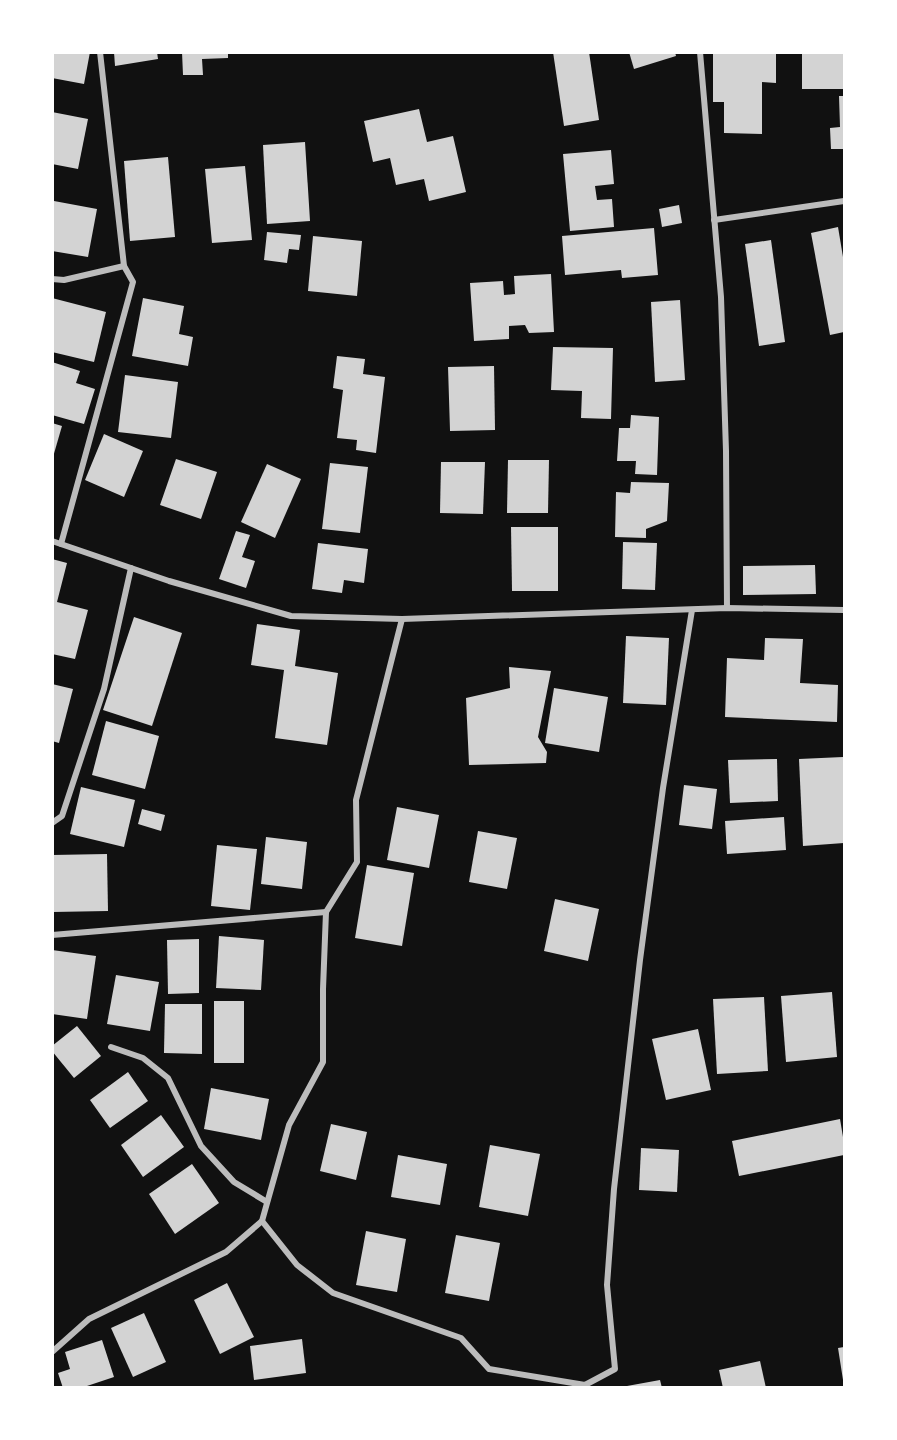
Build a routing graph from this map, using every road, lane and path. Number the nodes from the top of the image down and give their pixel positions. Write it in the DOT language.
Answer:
graph roads {
  1 [pos="100,52"];
  2 [pos="700,52"];
  3 [pos="844,201"];
  4 [pos="714,220"];
  5 [pos="124,266"];
  6 [pos="52,279"];
  7 [pos="52,541"];
  8 [pos="61,544"];
  9 [pos="131,568"];
  10 [pos="727,608"];
  11 [pos="692,610"];
  12 [pos="844,610"];
  13 [pos="402,619"];
  14 [pos="52,823"];
  15 [pos="326,912"];
  16 [pos="52,935"];
  17 [pos="111,1047"];
  18 [pos="267,1202"];
  19 [pos="262,1221"];
  20 [pos="52,1352"];
  21 [pos="585,1386"];
  1 -- 5 [label="street"];
  2 -- 4 [label="street"];
  3 -- 4 [label="street"];
  4 -- 10 [label="street"];
  5 -- 6 [label="street"];
  5 -- 8 [label="street"];
  7 -- 8 [label="street"];
  8 -- 9 [label="street"];
  9 -- 13 [label="street"];
  9 -- 14 [label="street"];
  10 -- 11 [label="street"];
  10 -- 12 [label="street"];
  11 -- 13 [label="street"];
  11 -- 21 [label="street"];
  13 -- 15 [label="street"];
  15 -- 16 [label="street"];
  15 -- 18 [label="street"];
  17 -- 18 [label="street"];
  18 -- 19 [label="street"];
  19 -- 20 [label="street"];
  19 -- 21 [label="street"];
}
